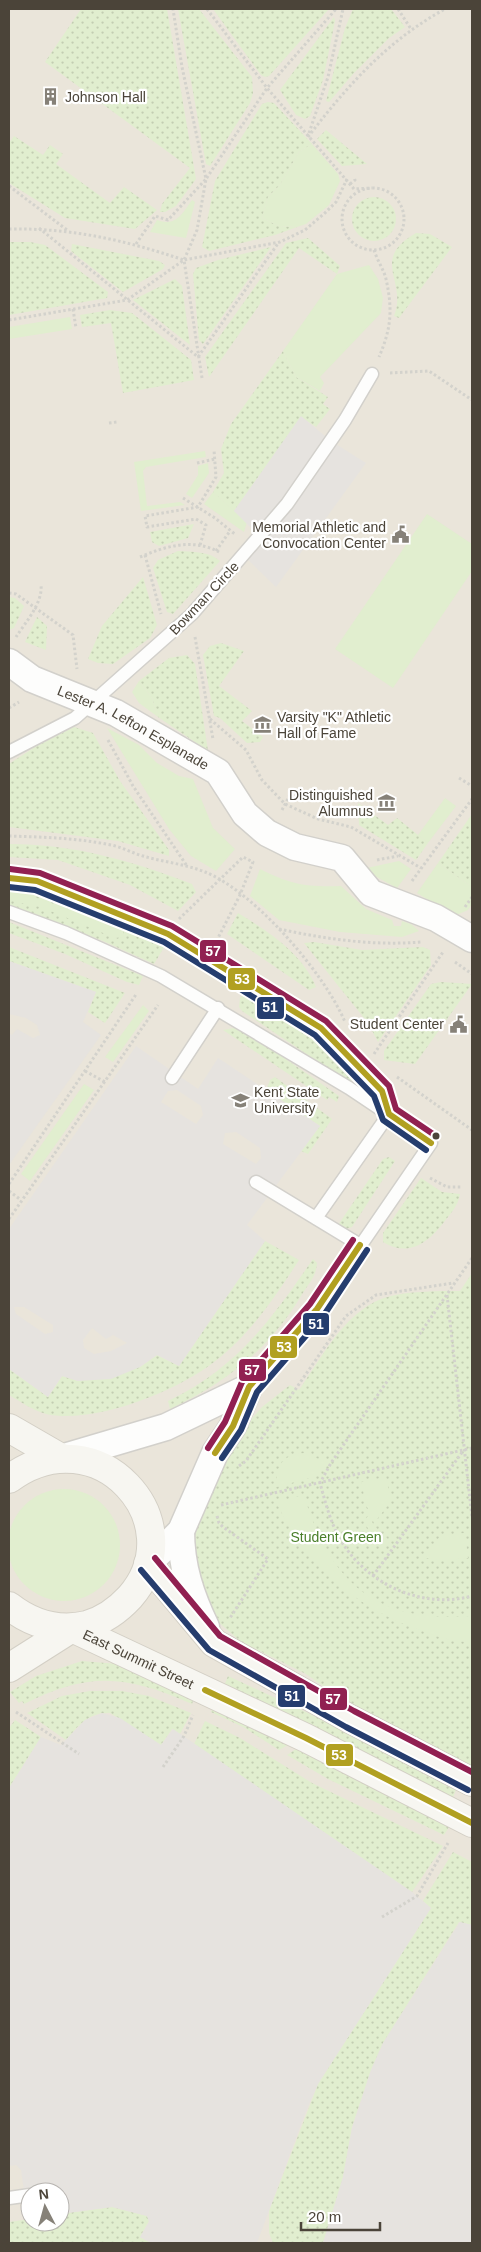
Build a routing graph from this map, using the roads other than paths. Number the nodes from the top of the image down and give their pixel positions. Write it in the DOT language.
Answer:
graph roads {
  1 [pos="372,374"];
  2 [pos="10,653"];
  3 [pos="87,700"];
  4 [pos="9,752"];
  5 [pos="9,878"];
  6 [pos="9,912"];
  7 [pos="461,931"];
  8 [pos="218,1008"];
  9 [pos="172,1078"];
  10 [pos="389,1114"];
  11 [pos="256,1182"];
  12 [pos="316,1218"];
  13 [pos="360,1245"];
  14 [pos="249,1387"];
  15 [pos="9,1428"];
  16 [pos="61,1458"];
  17 [pos="9,1479"];
  18 [pos="180,1531"];
  19 [pos="148,1564"];
  20 [pos="9,1606"];
  21 [pos="72,1628"];
  22 [pos="214,1643"];
  23 [pos="9,1668"];
  24 [pos="472,1782"];
  25 [pos="472,1823"];
  1 -- 3 [label="lane, Bowman Circle"];
  2 -- 3 [label="street, Lester A. Lefton Esplanade"];
  3 -- 4 [label="lane, Bowman Circle"];
  3 -- 7 [label="street, Lester A. Lefton Esplanade"];
  5 -- 10 [label="lane"];
  6 -- 8 [label="lane"];
  8 -- 9 [label="lane"];
  8 -- 10 [label="lane"];
  10 -- 12 [label="lane"];
  10 -- 13 [label="lane"];
  11 -- 12 [label="lane"];
  12 -- 13 [label="lane"];
  13 -- 14 [label="lane"];
  14 -- 16 [label="street"];
  14 -- 18 [label="street"];
  15 -- 16 [label="main road"];
  16 -- 17 [label="main road"];
  16 -- 19 [label="main road"];
  18 -- 19 [label="street"];
  18 -- 22 [label="street"];
  19 -- 21 [label="main road"];
  19 -- 22 [label="main road"];
  20 -- 21 [label="main road"];
  21 -- 23 [label="main road"];
  21 -- 25 [label="main road, East Summit Street"];
  22 -- 24 [label="main road"];
}
